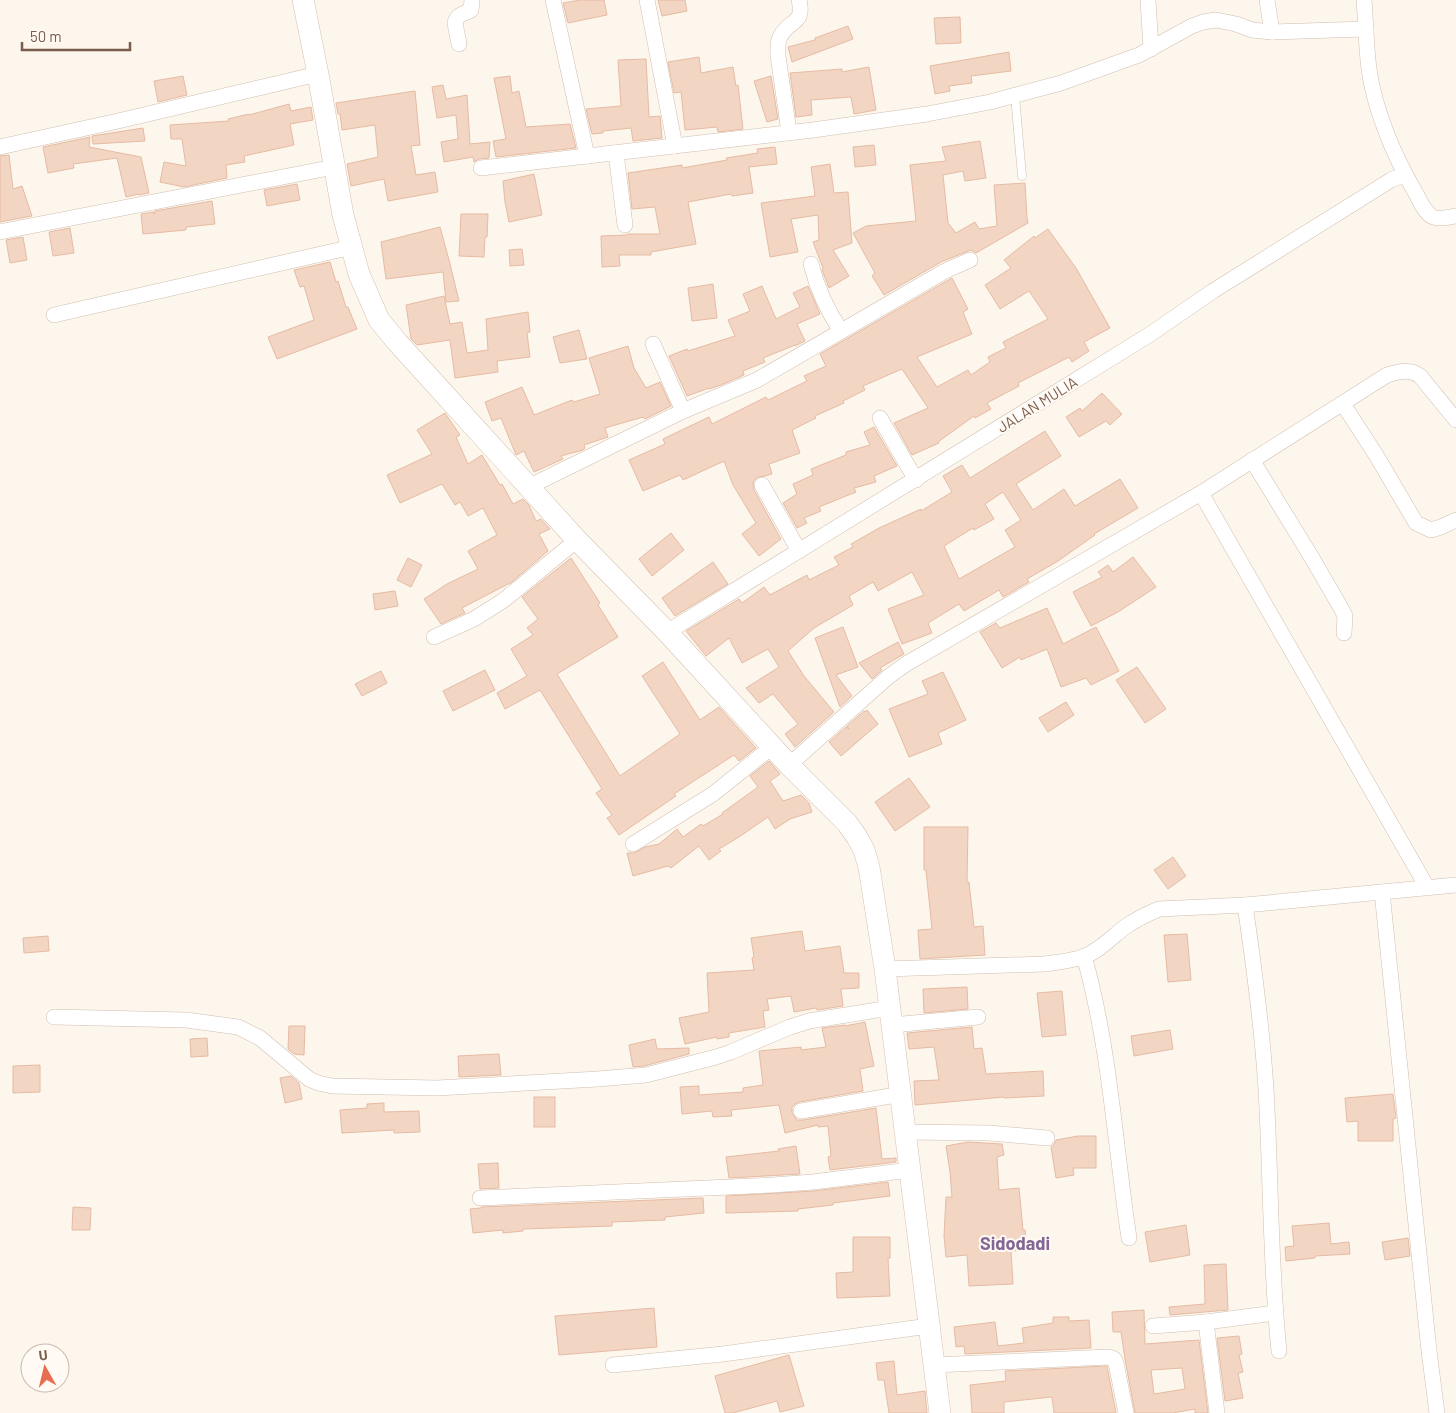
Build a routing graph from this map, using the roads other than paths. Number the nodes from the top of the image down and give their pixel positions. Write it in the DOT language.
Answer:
graph roads {
  1 [pos="302,0"];
  2 [pos="472,0"];
  3 [pos="553,0"];
  4 [pos="648,0"];
  5 [pos="799,0"];
  6 [pos="1148,0"];
  7 [pos="1267,0"];
  8 [pos="1364,0"];
  9 [pos="1366,29"];
  10 [pos="1272,32"];
  11 [pos="459,44"];
  12 [pos="1151,49"];
  13 [pos="318,74"];
  14 [pos="1015,96"];
  15 [pos="789,132"];
  16 [pos="675,146"];
  17 [pos="0,147"];
  18 [pos="616,153"];
  19 [pos="588,156"];
  20 [pos="334,167"];
  21 [pos="481,168"];
  22 [pos="1405,174"];
  23 [pos="1022,176"];
  24 [pos="1456,216"];
  25 [pos="625,226"];
  26 [pos="0,232"];
  27 [pos="352,247"];
  28 [pos="970,260"];
  29 [pos="811,264"];
  30 [pos="54,315"];
  31 [pos="841,331"];
  32 [pos="653,344"];
  33 [pos="1343,404"];
  34 [pos="683,411"];
  35 [pos="880,418"];
  36 [pos="1456,420"];
  37 [pos="1252,460"];
  38 [pos="916,480"];
  39 [pos="762,485"];
  40 [pos="528,487"];
  41 [pos="1201,493"];
  42 [pos="1456,520"];
  43 [pos="577,540"];
  44 [pos="799,551"];
  45 [pos="667,632"];
  46 [pos="1344,633"];
  47 [pos="434,637"];
  48 [pos="773,746"];
  49 [pos="789,764"];
  50 [pos="633,844"];
  51 [pos="1456,884"];
  52 [pos="1427,888"];
  53 [pos="1382,892"];
  54 [pos="1245,905"];
  55 [pos="1084,956"];
  56 [pos="885,969"];
  57 [pos="891,1016"];
  58 [pos="54,1017"];
  59 [pos="978,1017"];
  60 [pos="902,1094"];
  61 [pos="800,1111"];
  62 [pos="906,1132"];
  63 [pos="1048,1138"];
  64 [pos="910,1170"];
  65 [pos="480,1198"];
  66 [pos="1129,1238"];
  67 [pos="1275,1313"];
  68 [pos="1206,1322"];
  69 [pos="929,1326"];
  70 [pos="1152,1326"];
  71 [pos="1279,1351"];
  72 [pos="613,1365"];
  73 [pos="934,1365"];
  74 [pos="940,1413"];
  75 [pos="1126,1413"];
  76 [pos="1217,1413"];
  77 [pos="1437,1413"];
  1 -- 13 [label="main road"];
  2 -- 11 [label="street"];
  3 -- 19 [label="street"];
  4 -- 16 [label="street"];
  5 -- 15 [label="street"];
  6 -- 12 [label="street"];
  7 -- 10 [label="street"];
  8 -- 9 [label="street"];
  9 -- 10 [label="street"];
  9 -- 22 [label="street"];
  10 -- 12 [label="street"];
  12 -- 14 [label="street"];
  13 -- 17 [label="street"];
  13 -- 20 [label="main road"];
  14 -- 15 [label="street"];
  14 -- 23 [label="lane"];
  15 -- 16 [label="street"];
  16 -- 18 [label="street"];
  18 -- 19 [label="street"];
  18 -- 25 [label="street"];
  19 -- 21 [label="street"];
  20 -- 26 [label="street"];
  20 -- 27 [label="main road"];
  22 -- 24 [label="street"];
  22 -- 38 [label="street, JALAN MULIA"];
  27 -- 30 [label="street"];
  27 -- 40 [label="main road"];
  28 -- 31 [label="street"];
  29 -- 31 [label="street"];
  31 -- 34 [label="street"];
  32 -- 34 [label="street"];
  33 -- 36 [label="street"];
  33 -- 37 [label="street"];
  33 -- 42 [label="street"];
  34 -- 40 [label="street"];
  35 -- 38 [label="street"];
  37 -- 41 [label="street"];
  37 -- 46 [label="street"];
  38 -- 44 [label="street, JALAN MULIA"];
  39 -- 44 [label="street"];
  40 -- 43 [label="main road"];
  41 -- 49 [label="street"];
  41 -- 52 [label="street"];
  43 -- 45 [label="main road"];
  43 -- 47 [label="street"];
  44 -- 45 [label="street, JALAN MULIA"];
  45 -- 48 [label="main road"];
  48 -- 49 [label="main road"];
  48 -- 50 [label="street"];
  49 -- 56 [label="main road"];
  51 -- 52 [label="street"];
  52 -- 53 [label="street"];
  53 -- 54 [label="street"];
  53 -- 77 [label="street"];
  54 -- 55 [label="street"];
  54 -- 67 [label="street"];
  55 -- 56 [label="street"];
  55 -- 66 [label="street"];
  56 -- 57 [label="main road"];
  57 -- 58 [label="street"];
  57 -- 59 [label="street"];
  57 -- 60 [label="main road"];
  60 -- 61 [label="street"];
  60 -- 62 [label="main road"];
  62 -- 63 [label="street"];
  62 -- 64 [label="main road"];
  64 -- 65 [label="street"];
  64 -- 69 [label="main road"];
  67 -- 68 [label="street"];
  67 -- 71 [label="street"];
  68 -- 70 [label="street"];
  68 -- 76 [label="street"];
  69 -- 72 [label="street"];
  69 -- 73 [label="main road"];
  73 -- 74 [label="main road"];
  73 -- 75 [label="street"];
}
